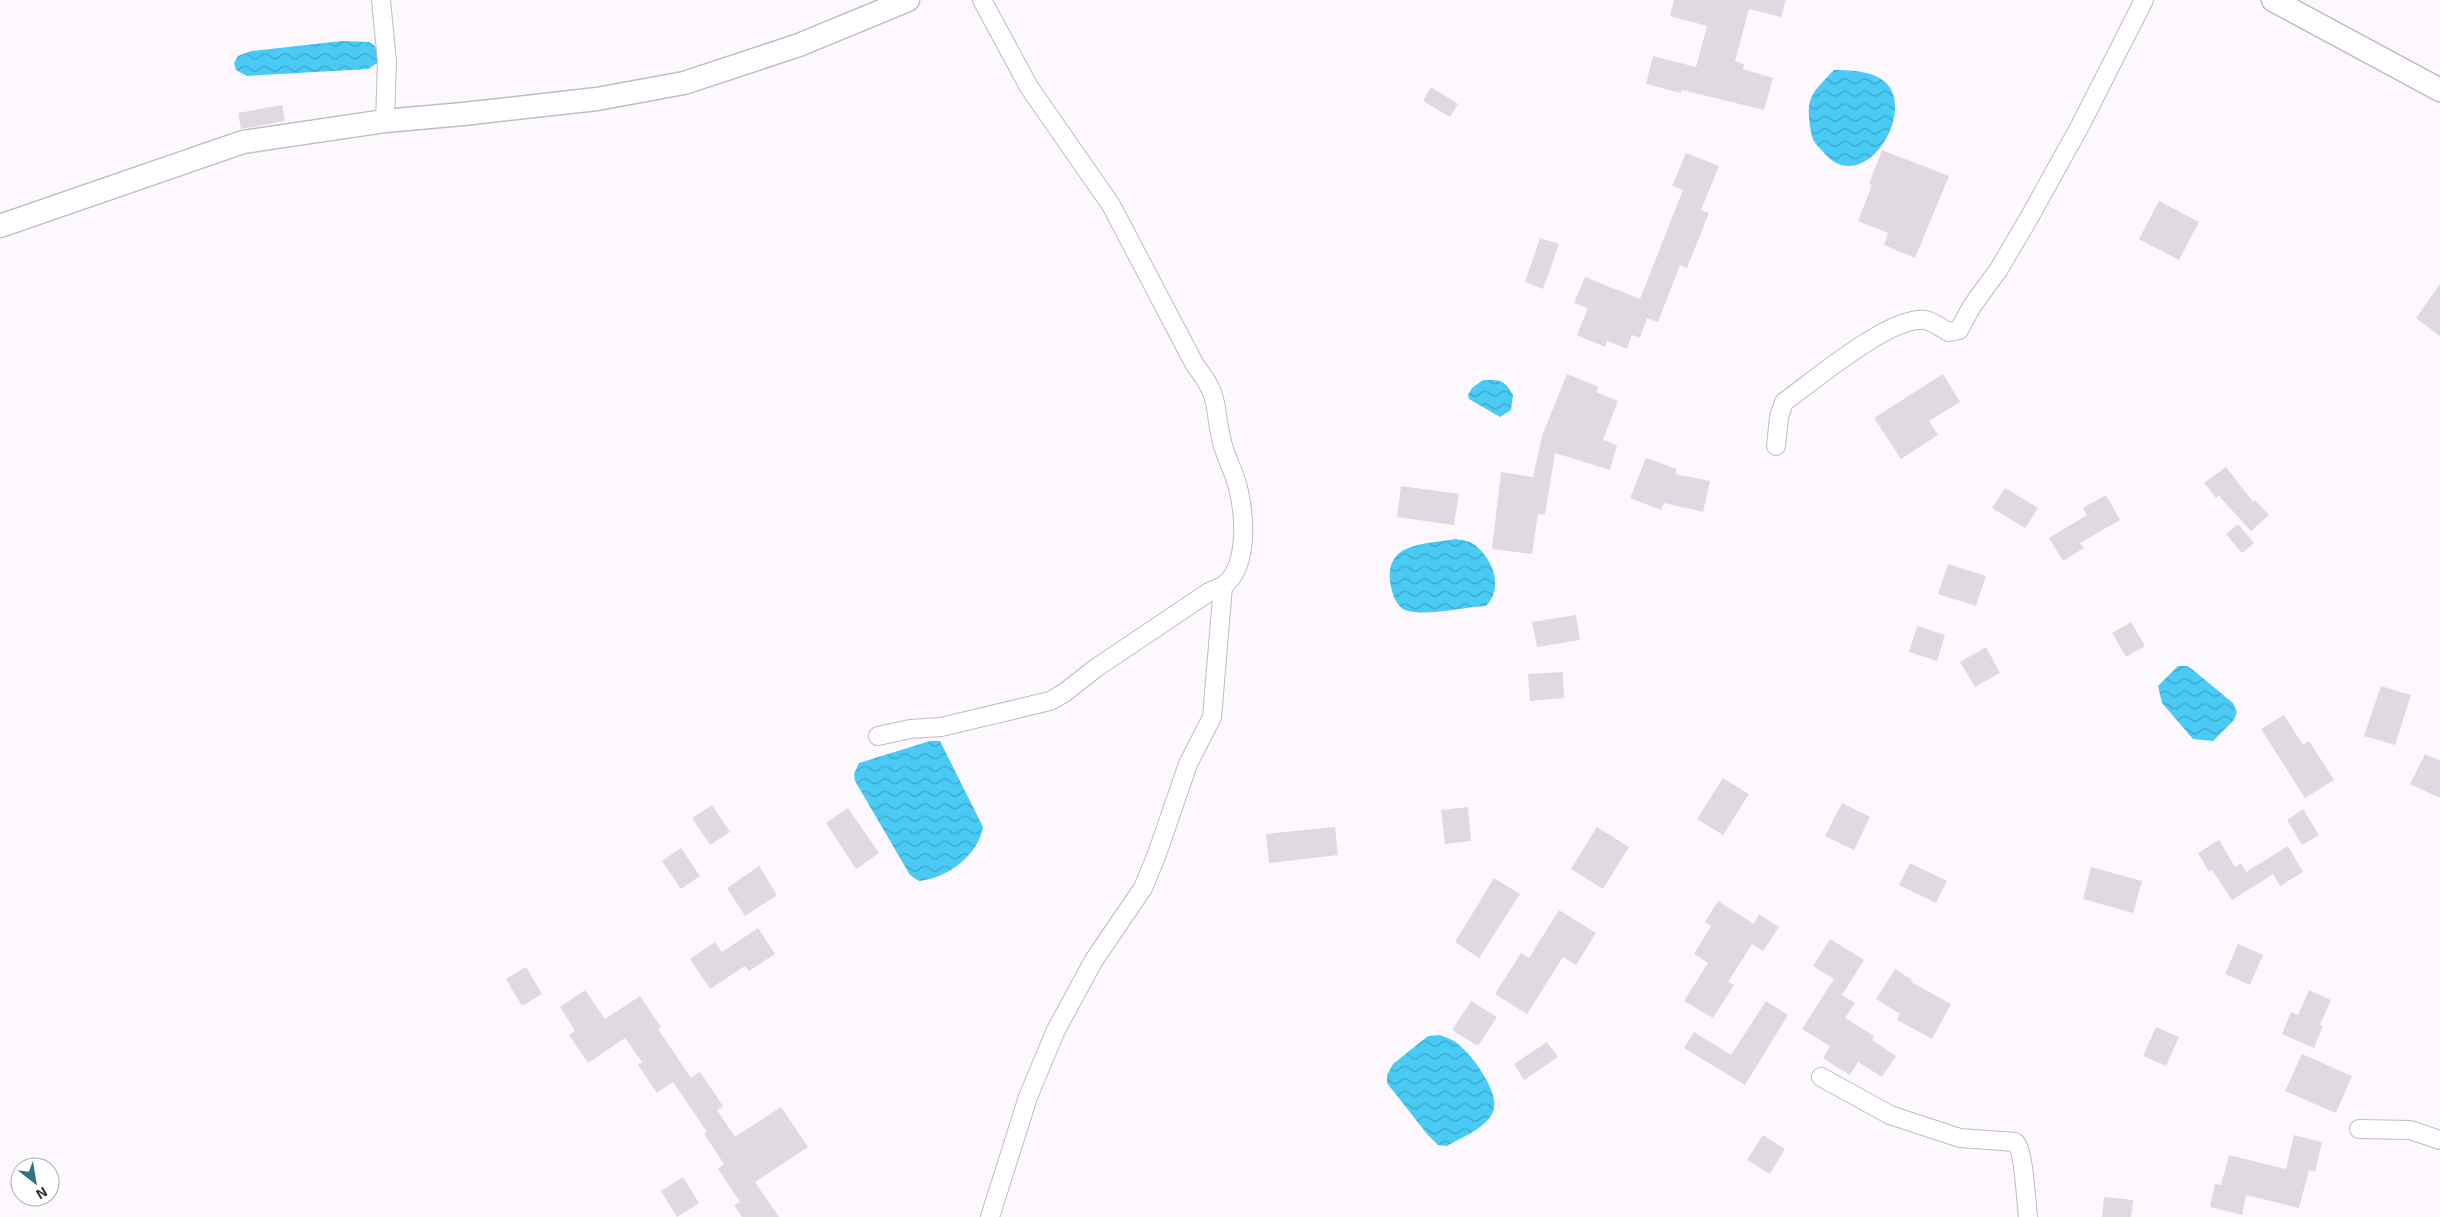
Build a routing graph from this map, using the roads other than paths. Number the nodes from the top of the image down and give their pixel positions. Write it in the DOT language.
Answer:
graph roads {
  1 [pos="381,0"];
  2 [pos="908,0"];
  3 [pos="982,0"];
  4 [pos="2144,0"];
  5 [pos="2274,0"];
  6 [pos="2440,90"];
  7 [pos="385,120"];
  8 [pos="0,226"];
  9 [pos="1776,446"];
  10 [pos="1223,586"];
  11 [pos="878,736"];
  12 [pos="1821,1077"];
  13 [pos="2359,1130"];
  14 [pos="2440,1140"];
  15 [pos="990,1217"];
  16 [pos="2028,1217"];
  1 -- 7 [label="street"];
  2 -- 7 [label="street"];
  3 -- 10 [label="street"];
  4 -- 9 [label="street"];
  5 -- 6 [label="street"];
  7 -- 8 [label="street"];
  10 -- 11 [label="street"];
  10 -- 15 [label="street"];
  12 -- 16 [label="street"];
  13 -- 14 [label="street"];
}
